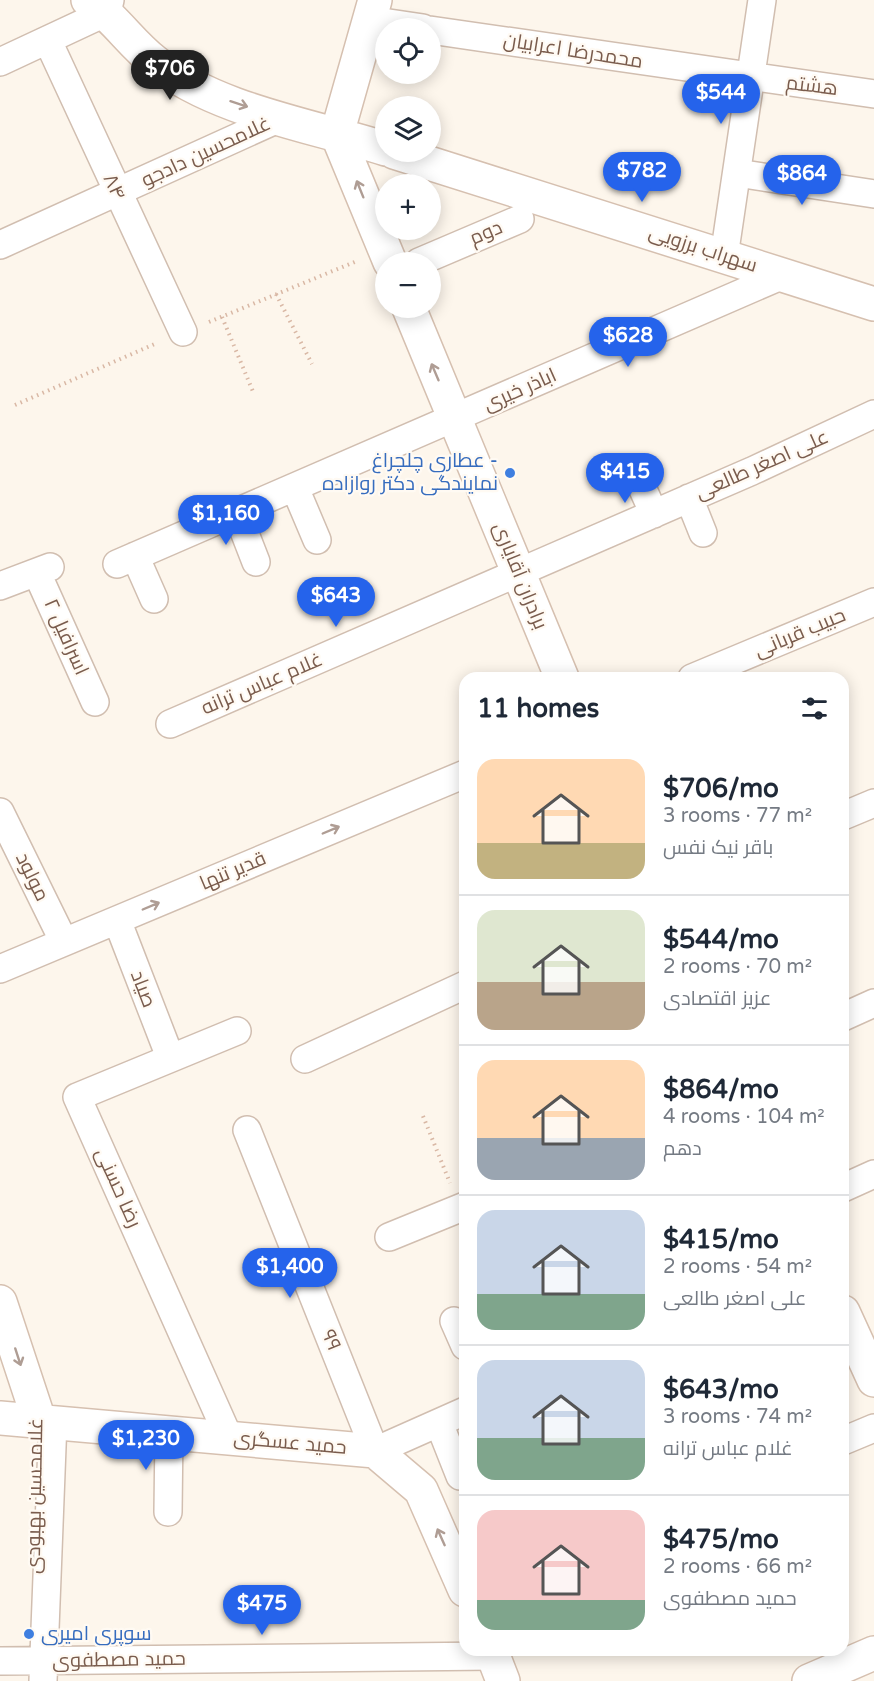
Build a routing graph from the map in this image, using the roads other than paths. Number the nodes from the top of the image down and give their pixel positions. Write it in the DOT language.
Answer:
graph roads {
  1 [pos="762,0"];
  2 [pos="102,4"];
  3 [pos="372,10"];
  4 [pos="395,18"];
  5 [pos="441,32"];
  6 [pos="48,41"];
  7 [pos="0,62"];
  8 [pos="750,78"];
  9 [pos="874,94"];
  10 [pos="280,118"];
  11 [pos="337,134"];
  12 [pos="375,146"];
  13 [pos="425,162"];
  14 [pos="737,173"];
  15 [pos="116,193"];
  16 [pos="874,194"];
  17 [pos="520,219"];
  18 [pos="0,245"];
  19 [pos="386,252"];
  20 [pos="441,253"];
  21 [pos="724,257"];
  22 [pos="783,275"];
  23 [pos="874,304"];
  24 [pos="413,318"];
  25 [pos="183,332"];
  26 [pos="874,414"];
  27 [pos="455,419"];
  28 [pos="637,476"];
  29 [pos="295,489"];
  30 [pos="689,498"];
  31 [pos="237,513"];
  32 [pos="654,514"];
  33 [pos="703,533"];
  34 [pos="317,540"];
  35 [pos="256,562"];
  36 [pos="519,574"];
  37 [pos="0,586"];
  38 [pos="154,599"];
  39 [pos="874,602"];
  40 [pos="560,672"];
  41 [pos="706,672"];
  42 [pos="95,702"];
  43 [pos="170,724"];
  44 [pos="459,777"];
  45 [pos="874,803"];
  46 [pos="0,812"];
  47 [pos="849,813"];
  48 [pos="117,920"];
  49 [pos="64,942"];
  50 [pos="0,969"];
  51 [pos="459,988"];
  52 [pos="874,1003"];
  53 [pos="849,1014"];
  54 [pos="237,1031"];
  55 [pos="170,1057"];
  56 [pos="305,1059"];
  57 [pos="247,1130"];
  58 [pos="874,1174"];
  59 [pos="849,1185"];
  60 [pos="459,1208"];
  61 [pos="389,1237"];
  62 [pos="0,1302"];
  63 [pos="454,1321"];
  64 [pos="858,1328"];
  65 [pos="459,1332"];
  66 [pos="874,1380"];
  67 [pos="459,1415"];
  68 [pos="0,1418"];
  69 [pos="46,1420"];
  70 [pos="439,1423"];
  71 [pos="874,1428"];
  72 [pos="169,1431"];
  73 [pos="229,1438"];
  74 [pos="849,1438"];
  75 [pos="375,1451"];
  76 [pos="459,1473"];
  77 [pos="168,1512"];
  78 [pos="459,1576"];
  79 [pos="874,1653"];
  80 [pos="0,1661"];
  81 [pos="496,1662"];
  82 [pos="39,1667"];
  83 [pos="808,1681"];
  1 -- 8 [label="street"];
  2 -- 6 [label="street"];
  2 -- 10 [label="street, one-way"];
  3 -- 4 [label="street"];
  3 -- 11 [label="street"];
  5 -- 8 [label="street, محمدرضا اعرابیان"];
  6 -- 7 [label="street"];
  6 -- 15 [label="street, ۸۴"];
  8 -- 9 [label="street, هشتم"];
  8 -- 14 [label="street"];
  10 -- 11 [label="street"];
  10 -- 15 [label="street, غلامحسین دادجو"];
  11 -- 12 [label="street"];
  19 -- 11 [label="street, one-way"];
  13 -- 21 [label="street, سهراب برزویی"];
  14 -- 16 [label="street"];
  14 -- 21 [label="street"];
  15 -- 18 [label="street, غلامحسین دادجو"];
  15 -- 25 [label="street, ۸۴"];
  17 -- 20 [label="street, دوم"];
  21 -- 22 [label="street, سهراب برزویی"];
  22 -- 23 [label="street, سهراب برزویی"];
  22 -- 27 [label="street, اباذر خیری"];
  27 -- 24 [label="street, برادران آقایاری, one-way"];
  26 -- 30 [label="street, علی اصغر طالعی"];
  27 -- 29 [label="street, اباذر خیری"];
  27 -- 36 [label="street, برادران آقایاری"];
  28 -- 32 [label="street"];
  29 -- 31 [label="street, اباذر خیری"];
  29 -- 34 [label="street"];
  30 -- 32 [label="street, علی اصغر طالعی"];
  30 -- 33 [label="street"];
  31 -- 35 [label="street"];
  31 -- 38 [label="street, اباذر خیری"];
  32 -- 36 [label="street, علی اصغر طالعی"];
  36 -- 40 [label="street, برادران آقایاری"];
  36 -- 43 [label="street, غلام عباس ترانه"];
  37 -- 42 [label="street, اسرافیل ۲"];
  39 -- 41 [label="street, حبیب قربانی"];
  48 -- 44 [label="street, قدیر تنها, one-way"];
  45 -- 47 [label="street"];
  46 -- 49 [label="street, مولود"];
  48 -- 49 [label="street, قدیر تنها"];
  48 -- 55 [label="street, صیاد"];
  49 -- 50 [label="street, قدیر تنها"];
  51 -- 56 [label="street"];
  52 -- 53 [label="street"];
  54 -- 55 [label="street, رضا حسنی"];
  55 -- 73 [label="street, رضا حسنی"];
  57 -- 75 [label="street, ۹۹"];
  58 -- 59 [label="street"];
  60 -- 61 [label="street"];
  62 -- 69 [label="street, غلامحسین بهبودی, one-way"];
  63 -- 65 [label="street"];
  64 -- 66 [label="street"];
  67 -- 70 [label="street"];
  68 -- 69 [label="street, حمید عسگری"];
  69 -- 72 [label="street, حمید عسگری"];
  69 -- 82 [label="street, غلامحسین بهبودی"];
  70 -- 75 [label="street"];
  70 -- 76 [label="street"];
  71 -- 74 [label="street"];
  72 -- 73 [label="street, حمید عسگری"];
  72 -- 77 [label="street"];
  73 -- 75 [label="street, حمید عسگری"];
  78 -- 75 [label="street, حمید عسگری, one-way"];
  79 -- 83 [label="street"];
  80 -- 82 [label="street, حمید مصطفوی"];
  81 -- 82 [label="street, حمید مصطفوی"];
}
